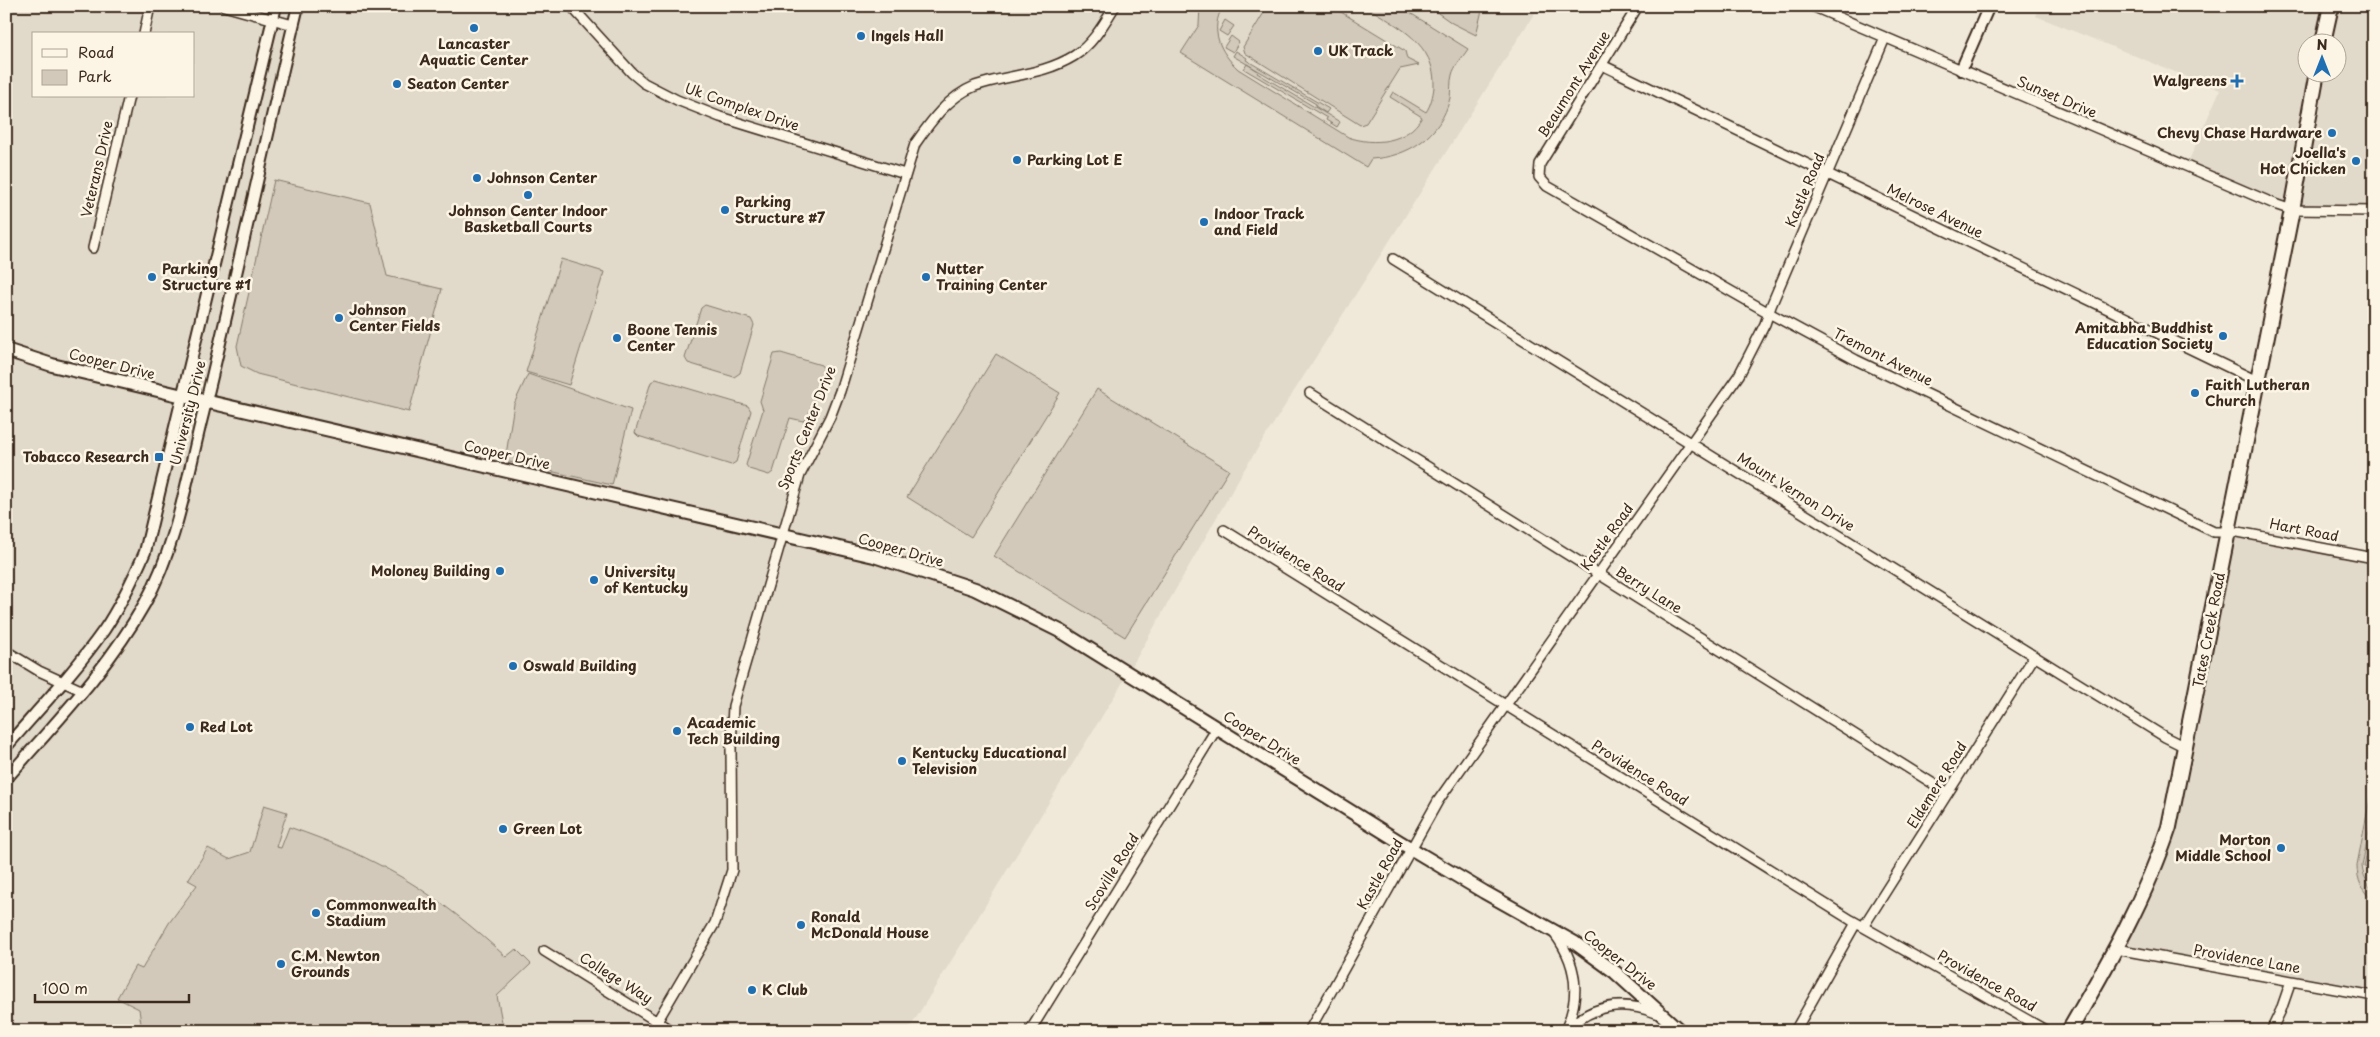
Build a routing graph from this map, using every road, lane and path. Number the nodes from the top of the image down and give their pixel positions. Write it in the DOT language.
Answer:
graph roads {
  1 [pos="150,6"];
  2 [pos="224,6"];
  3 [pos="276,6"];
  4 [pos="298,6"];
  5 [pos="571,6"];
  6 [pos="1115,6"];
  7 [pos="1638,6"];
  8 [pos="1812,6"];
  9 [pos="1989,6"];
  10 [pos="2330,6"];
  11 [pos="273,20"];
  12 [pos="293,25"];
  13 [pos="144,32"];
  14 [pos="2325,32"];
  15 [pos="1885,38"];
  16 [pos="1602,65"];
  17 [pos="1961,70"];
  18 [pos="2315,82"];
  19 [pos="128,98"];
  20 [pos="905,174"];
  21 [pos="1826,174"];
  22 [pos="1539,177"];
  23 [pos="2292,210"];
  24 [pos="2374,211"];
  25 [pos="93,248"];
  26 [pos="1393,259"];
  27 [pos="1769,313"];
  28 [pos="6,350"];
  29 [pos="2257,381"];
  30 [pos="1310,393"];
  31 [pos="183,396"];
  32 [pos="206,402"];
  33 [pos="1692,444"];
  34 [pos="1224,530"];
  35 [pos="2229,532"];
  36 [pos="784,534"];
  37 [pos="2374,558"];
  38 [pos="1598,574"];
  39 [pos="6,651"];
  40 [pos="2034,657"];
  41 [pos="63,681"];
  42 [pos="83,691"];
  43 [pos="1505,705"];
  44 [pos="1217,728"];
  45 [pos="6,747"];
  46 [pos="2185,747"];
  47 [pos="6,779"];
  48 [pos="1948,793"];
  49 [pos="1411,848"];
  50 [pos="1860,925"];
  51 [pos="1551,929"];
  52 [pos="2116,949"];
  53 [pos="544,950"];
  54 [pos="2291,980"];
  55 [pos="2374,996"];
  56 [pos="1664,1016"];
  57 [pos="658,1020"];
  58 [pos="672,1031"];
  59 [pos="1030,1031"];
  60 [pos="1309,1031"];
  61 [pos="1566,1031"];
  62 [pos="1680,1031"];
  63 [pos="1795,1031"];
  64 [pos="2047,1031"];
  65 [pos="2069,1031"];
  66 [pos="2271,1031"];
  1 -- 13 [label="street"];
  2 -- 11 [label="street"];
  3 -- 11 [label="street, University Drive"];
  4 -- 12 [label="street, University Drive"];
  5 -- 20 [label="street, Uk Complex Drive"];
  6 -- 20 [label="street, Sports Center Drive"];
  7 -- 16 [label="street, Beaumont Avenue"];
  8 -- 15 [label="street, Sunset Drive"];
  9 -- 17 [label="street"];
  10 -- 14 [label="main road"];
  11 -- 12 [label="street"];
  11 -- 31 [label="street, University Drive"];
  12 -- 32 [label="street, University Drive"];
  15 -- 17 [label="street, Sunset Drive"];
  15 -- 21 [label="street, Kastle Road"];
  16 -- 21 [label="street, Melrose Avenue"];
  16 -- 22 [label="street, Beaumont Avenue"];
  17 -- 23 [label="street, Sunset Drive"];
  18 -- 23 [label="main road, Tates Creek Road"];
  19 -- 25 [label="street, Veterans Drive"];
  20 -- 36 [label="street, Sports Center Drive"];
  21 -- 27 [label="street, Kastle Road"];
  21 -- 29 [label="street, Melrose Avenue"];
  22 -- 27 [label="street, Tremont Avenue"];
  23 -- 24 [label="street"];
  23 -- 29 [label="main road, Tates Creek Road"];
  26 -- 33 [label="street, Mount Vernon Drive"];
  27 -- 33 [label="street, Kastle Road"];
  27 -- 35 [label="street, Tremont Avenue"];
  28 -- 31 [label="main road, Cooper Drive"];
  29 -- 35 [label="main road, Tates Creek Road"];
  30 -- 38 [label="street, Berry Lane"];
  31 -- 32 [label="main road, Cooper Drive"];
  31 -- 41 [label="street, University Drive"];
  32 -- 36 [label="main road, Cooper Drive"];
  32 -- 42 [label="street, University Drive"];
  33 -- 38 [label="street, Kastle Road"];
  33 -- 40 [label="street, Mount Vernon Drive"];
  34 -- 43 [label="street, Providence Road"];
  35 -- 37 [label="street, Hart Road"];
  35 -- 46 [label="main road, Tates Creek Road"];
  36 -- 44 [label="main road, Cooper Drive"];
  36 -- 57 [label="street, Sports Center Drive"];
  38 -- 43 [label="street, Kastle Road"];
  38 -- 48 [label="street, Berry Lane"];
  39 -- 41 [label="street"];
  40 -- 46 [label="street, Mount Vernon Drive"];
  40 -- 48 [label="street, Eldemere Road"];
  41 -- 42 [label="street"];
  41 -- 45 [label="street, University Drive"];
  42 -- 47 [label="street, University Drive"];
  43 -- 49 [label="street, Kastle Road"];
  43 -- 50 [label="street, Providence Road"];
  44 -- 49 [label="main road, Cooper Drive"];
  44 -- 59 [label="street, Scoville Road"];
  46 -- 52 [label="main road, Tates Creek Road"];
  48 -- 50 [label="street, Eldemere Road"];
  49 -- 51 [label="main road, Cooper Drive"];
  49 -- 60 [label="street, Kastle Road"];
  50 -- 63 [label="street, Eldemere Road"];
  50 -- 64 [label="street, Providence Road"];
  51 -- 56 [label="main road, Cooper Drive"];
  51 -- 61 [label="street"];
  52 -- 54 [label="street, Providence Lane"];
  52 -- 65 [label="main road, Tates Creek Road"];
  53 -- 57 [label="street, College Way"];
  54 -- 55 [label="street, Providence Lane"];
  54 -- 66 [label="street"];
  56 -- 61 [label="street"];
  56 -- 62 [label="main road, Cooper Drive"];
  57 -- 58 [label="street, College Way"];
}
